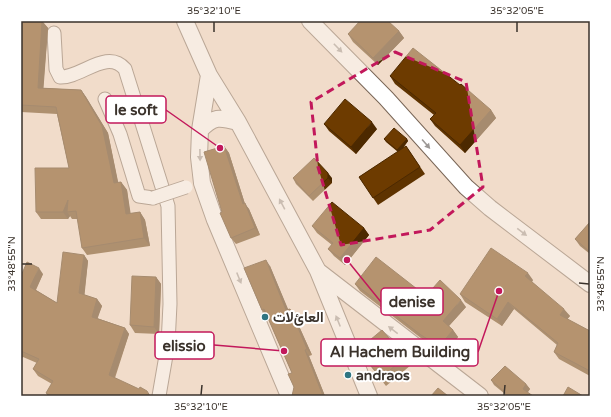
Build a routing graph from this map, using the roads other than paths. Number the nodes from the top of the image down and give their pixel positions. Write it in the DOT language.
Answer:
graph roads {
  1 [pos="185,21"];
  2 [pos="310,21"];
  3 [pos="54,33"];
  4 [pos="209,75"];
  5 [pos="104,99"];
  6 [pos="238,122"];
  7 [pos="200,130"];
  8 [pos="202,183"];
  9 [pos="318,271"];
  10 [pos="590,284"];
  11 [pos="159,396"];
  12 [pos="288,396"];
  13 [pos="369,396"];
  14 [pos="480,396"];
  1 -- 4 [label="street"];
  2 -- 10 [label="street, one-way"];
  3 -- 11 [label="street"];
  4 -- 6 [label="street"];
  4 -- 7 [label="street"];
  5 -- 8 [label="street, bridge"];
  6 -- 7 [label="street"];
  9 -- 6 [label="street, one-way"];
  7 -- 8 [label="street, one-way"];
  8 -- 12 [label="street, one-way"];
  13 -- 9 [label="street, one-way"];
  14 -- 9 [label="street, one-way"];
}
